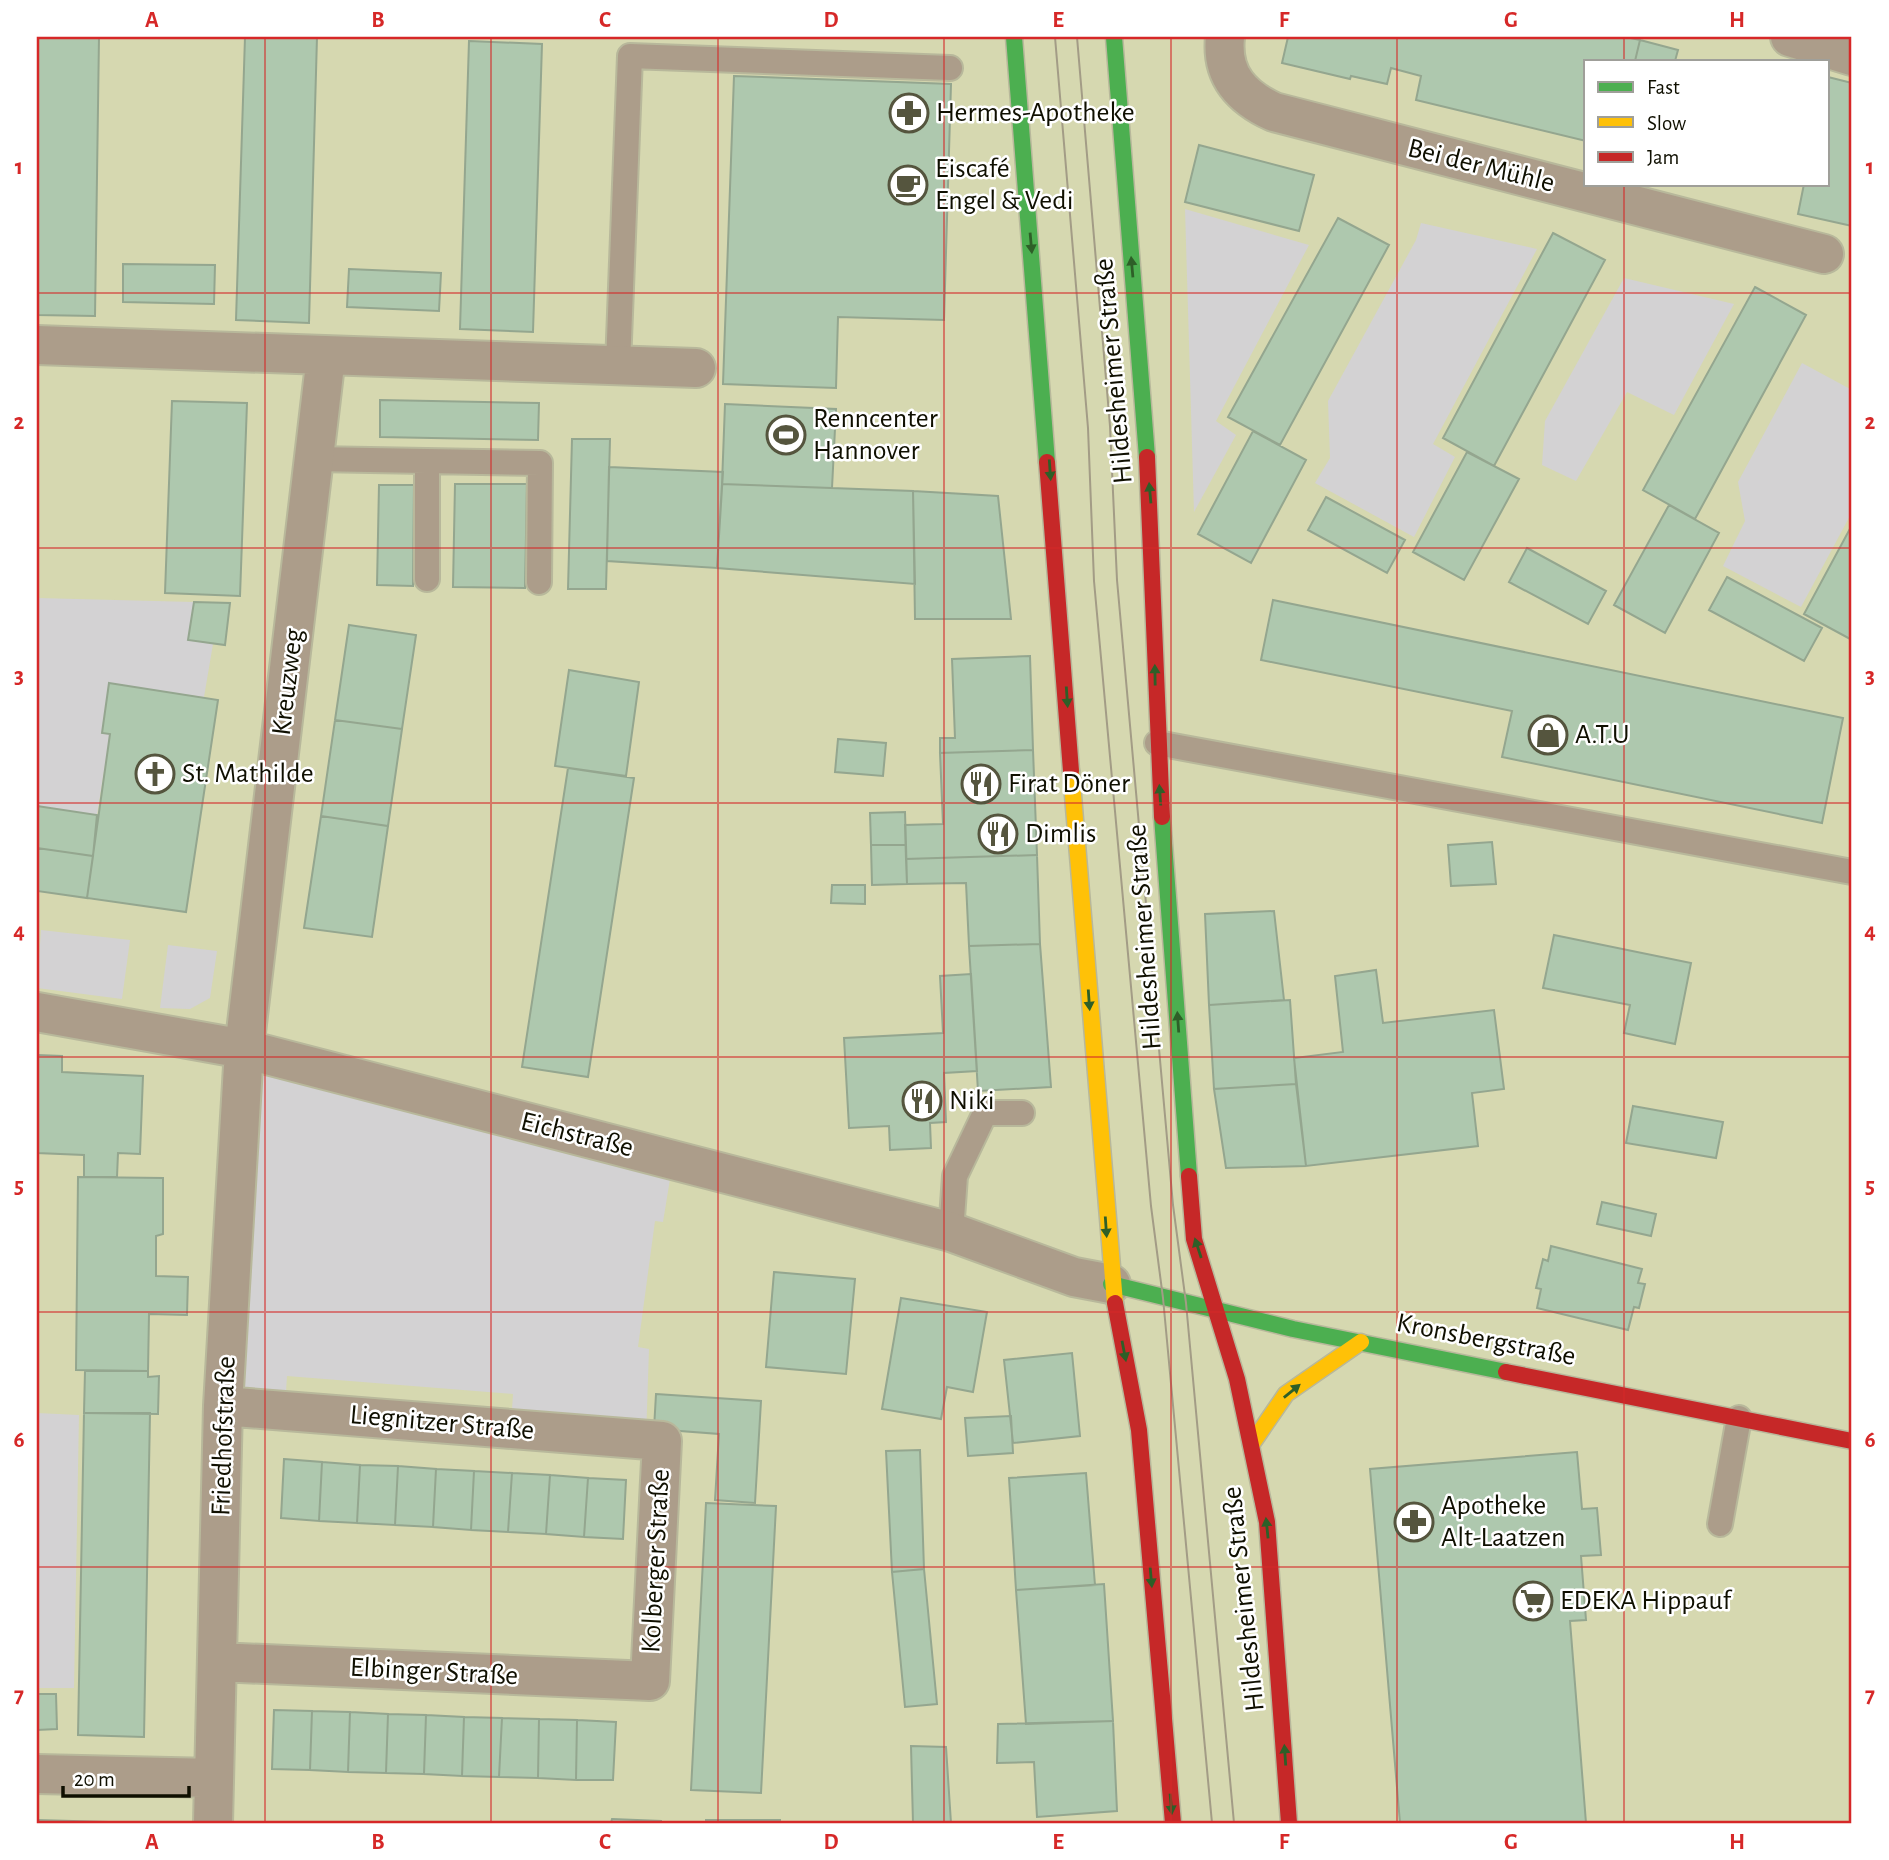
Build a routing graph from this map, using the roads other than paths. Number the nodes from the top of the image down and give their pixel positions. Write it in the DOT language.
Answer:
graph roads {
  1 [pos="1014,37"];
  2 [pos="1114,37"];
  3 [pos="1225,37"];
  4 [pos="1790,37"];
  5 [pos="1852,56"];
  6 [pos="950,68"];
  7 [pos="1824,254"];
  8 [pos="37,345"];
  9 [pos="326,356"];
  10 [pos="618,365"];
  11 [pos="696,369"];
  12 [pos="314,459"];
  13 [pos="427,461"];
  14 [pos="427,579"];
  15 [pos="539,582"];
  16 [pos="1157,743"];
  17 [pos="1852,872"];
  18 [pos="37,1012"];
  19 [pos="244,1049"];
  20 [pos="1022,1113"];
  21 [pos="951,1232"];
  22 [pos="1111,1284"];
  23 [pos="1220,1313"];
  24 [pos="1361,1342"];
  25 [pos="223,1406"];
  26 [pos="1739,1418"];
  27 [pos="662,1441"];
  28 [pos="1852,1441"];
  29 [pos="1251,1445"];
  30 [pos="1720,1524"];
  31 [pos="218,1662"];
  32 [pos="650,1681"];
  33 [pos="37,1774"];
  34 [pos="214,1779"];
  35 [pos="213,1823"];
  36 [pos="1173,1823"];
  37 [pos="1289,1823"];
  1 -- 22 [label="main road, one-way"];
  16 -- 2 [label="main road, Hildesheimer Straße, one-way"];
  3 -- 7 [label="street, Bei der Mühle"];
  4 -- 5 [label="street"];
  6 -- 10 [label="lane"];
  8 -- 9 [label="street"];
  9 -- 10 [label="street"];
  9 -- 12 [label="street, Kreuzweg"];
  10 -- 11 [label="street"];
  12 -- 13 [label="lane"];
  12 -- 19 [label="street, Kreuzweg"];
  13 -- 14 [label="lane"];
  13 -- 15 [label="lane"];
  16 -- 17 [label="lane"];
  23 -- 16 [label="main road, Hildesheimer Straße, one-way"];
  18 -- 19 [label="street, Eichstraße"];
  19 -- 21 [label="street, Eichstraße"];
  19 -- 25 [label="street, Friedhofstraße"];
  20 -- 21 [label="lane"];
  21 -- 22 [label="street, Eichstraße"];
  22 -- 23 [label="main road, Kronsbergstraße"];
  22 -- 36 [label="main road, one-way"];
  23 -- 24 [label="main road, Kronsbergstraße"];
  23 -- 29 [label="main road, Hildesheimer Straße"];
  24 -- 26 [label="main road, Kronsbergstraße"];
  29 -- 24 [label="main road, one-way"];
  25 -- 27 [label="street, Liegnitzer Straße"];
  25 -- 31 [label="street, Friedhofstraße"];
  26 -- 28 [label="main road, Kronsbergstraße"];
  26 -- 30 [label="lane"];
  27 -- 32 [label="street, Kolberger Straße"];
  37 -- 29 [label="main road, Hildesheimer Straße, one-way"];
  31 -- 32 [label="street, Elbinger Straße"];
  31 -- 34 [label="street, Friedhofstraße"];
  33 -- 34 [label="street"];
  34 -- 35 [label="street, Friedhofstraße"];
}
